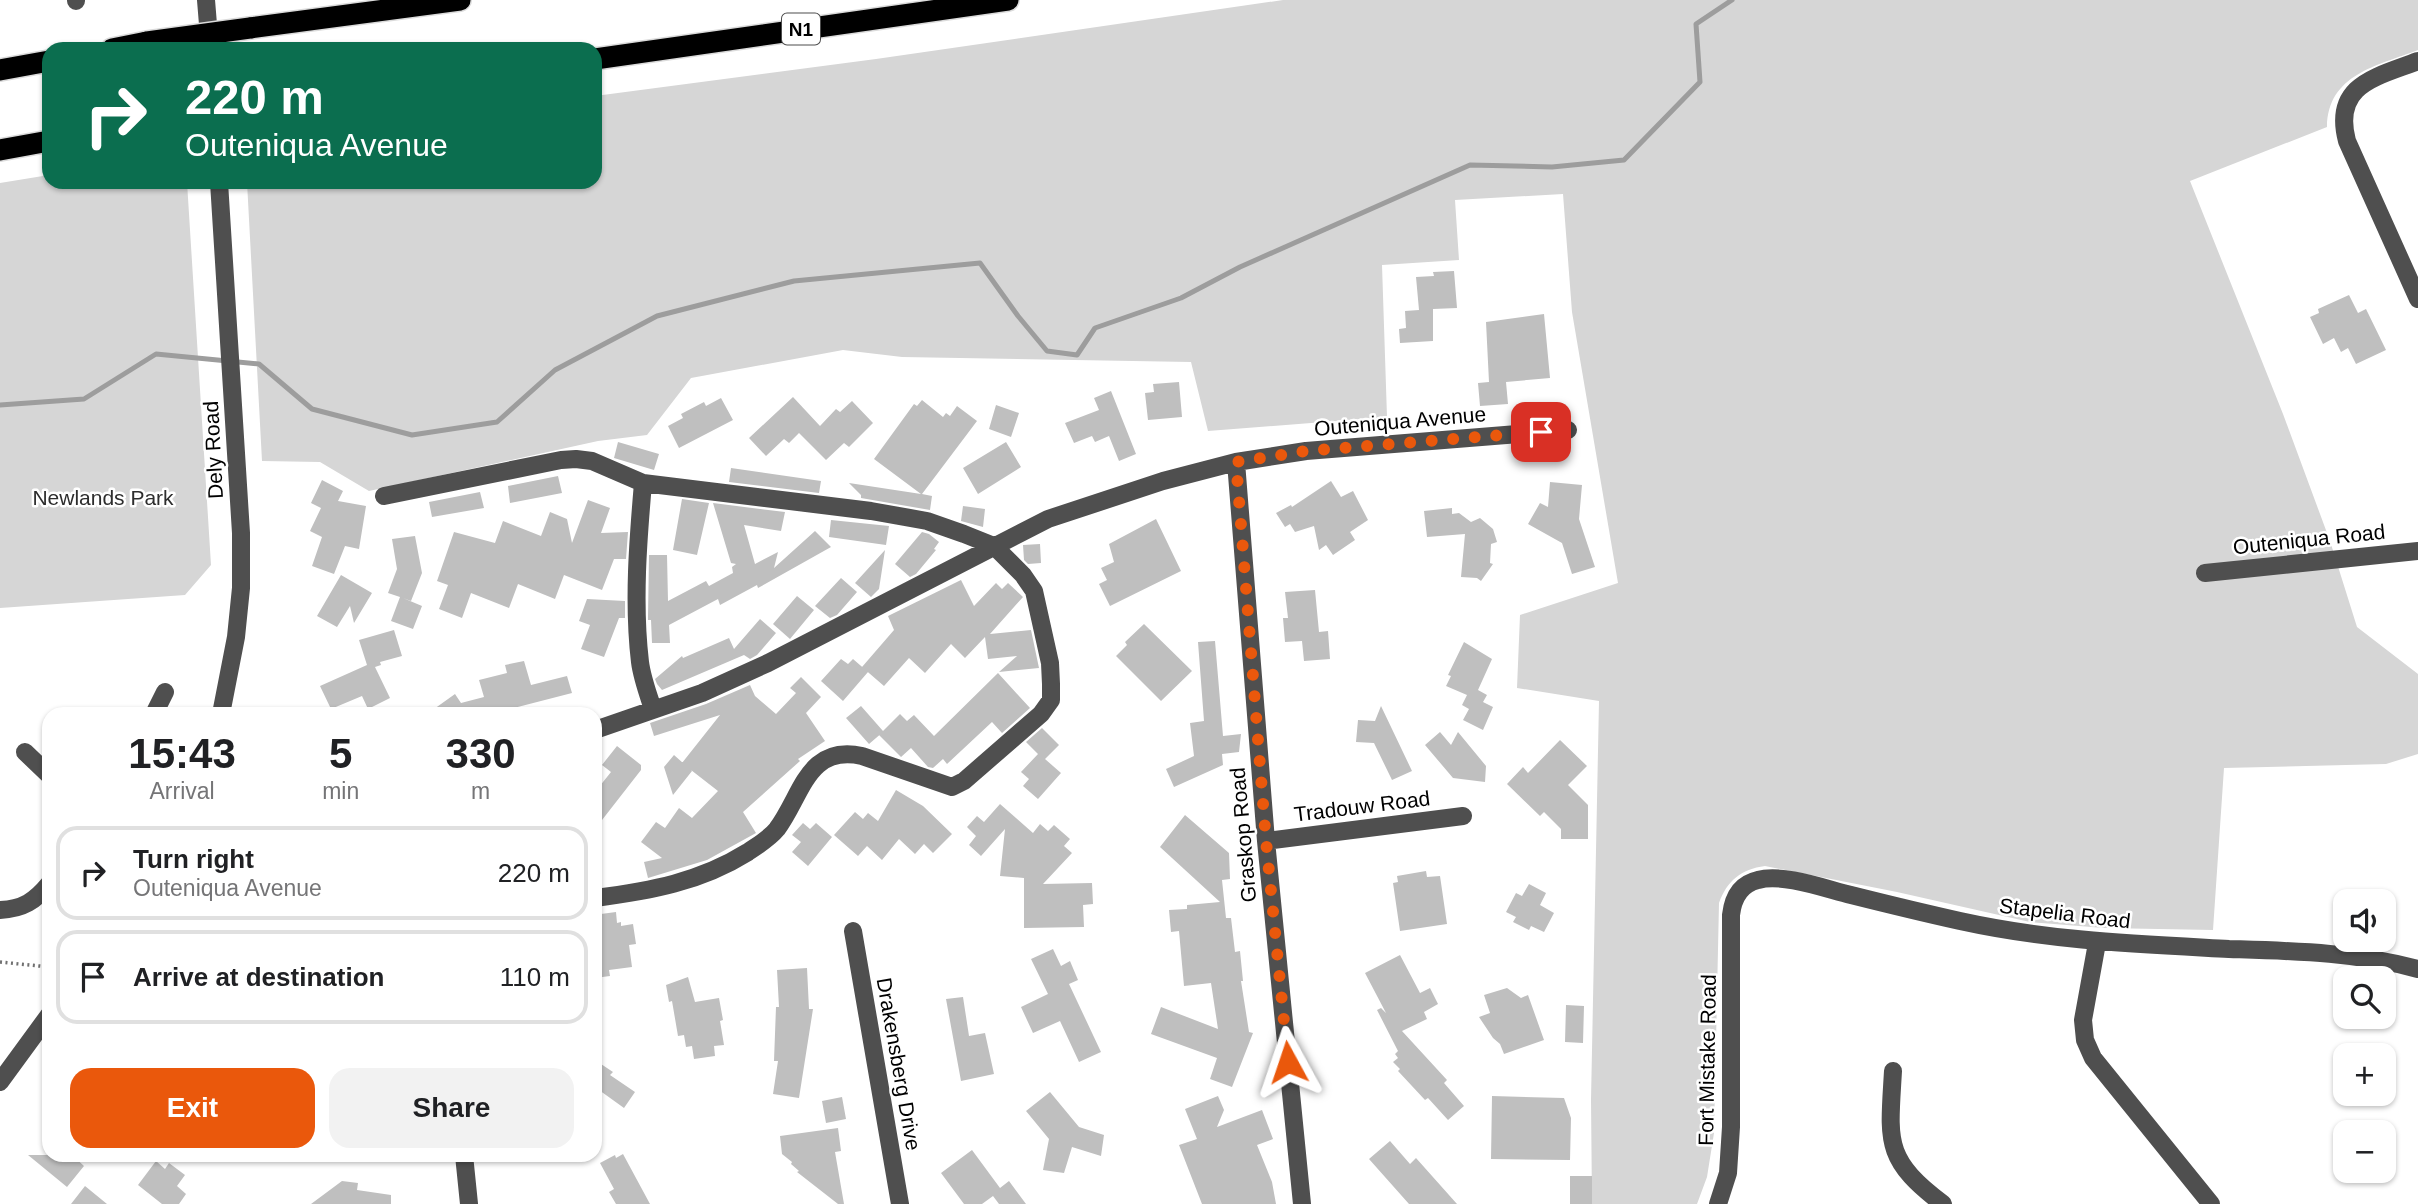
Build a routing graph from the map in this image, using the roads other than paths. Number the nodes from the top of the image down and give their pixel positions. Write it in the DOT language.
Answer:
graph roads {
  1 [pos="206,0"];
  2 [pos="460,0"];
  3 [pos="1008,0"];
  4 [pos="147,42"];
  5 [pos="209,42"];
  6 [pos="602,58"];
  7 [pos="2418,61"];
  8 [pos="42,62"];
  9 [pos="0,70"];
  10 [pos="42,142"];
  11 [pos="0,150"];
  12 [pos="219,189"];
  13 [pos="2418,299"];
  14 [pos="1568,430"];
  15 [pos="1236,462"];
  16 [pos="643,483"];
  17 [pos="384,496"];
  18 [pos="993,546"];
  19 [pos="2418,551"];
  20 [pos="2205,573"];
  21 [pos="164,692"];
  22 [pos="157,707"];
  23 [pos="222,707"];
  24 [pos="653,709"];
  25 [pos="602,727"];
  26 [pos="25,752"];
  27 [pos="42,768"];
  28 [pos="1463,816"];
  29 [pos="1266,841"];
  30 [pos="42,891"];
  31 [pos="602,897"];
  32 [pos="0,910"];
  33 [pos="1731,915"];
  34 [pos="853,931"];
  35 [pos="2097,943"];
  36 [pos="2418,969"];
  37 [pos="42,1024"];
  38 [pos="1894,1071"];
  39 [pos="0,1082"];
  40 [pos="465,1162"];
  41 [pos="469,1204"];
  42 [pos="900,1204"];
  43 [pos="1302,1204"];
  44 [pos="1718,1204"];
  45 [pos="1943,1204"];
  46 [pos="2211,1204"];
  1 -- 5 [label="street"];
  2 -- 4 [label="highway, bridge"];
  3 -- 6 [label="highway, N1"];
  7 -- 13 [label="street"];
  8 -- 9 [label="highway"];
  10 -- 11 [label="highway"];
  12 -- 23 [label="street, Dely Road"];
  14 -- 15 [label="street, Outeniqua Avenue"];
  15 -- 18 [label="street, Outeniqua Avenue"];
  15 -- 29 [label="street, Graskop Road"];
  16 -- 17 [label="street"];
  16 -- 18 [label="street"];
  16 -- 24 [label="street"];
  18 -- 24 [label="street, Outeniqua Avenue"];
  18 -- 31 [label="street"];
  19 -- 20 [label="street, Outeniqua Road"];
  21 -- 22 [label="street"];
  24 -- 25 [label="street, Outeniqua Avenue"];
  26 -- 27 [label="street"];
  28 -- 29 [label="street, Tradouw Road"];
  29 -- 43 [label="street, Graskop Road"];
  30 -- 32 [label="street"];
  33 -- 35 [label="street, Stapelia Road"];
  33 -- 44 [label="street, Fort Mistake Road"];
  34 -- 42 [label="street, Drakensberg Drive"];
  35 -- 36 [label="street, Stapelia Road"];
  35 -- 46 [label="street"];
  37 -- 39 [label="street"];
  38 -- 45 [label="street"];
  40 -- 41 [label="street"];
}
